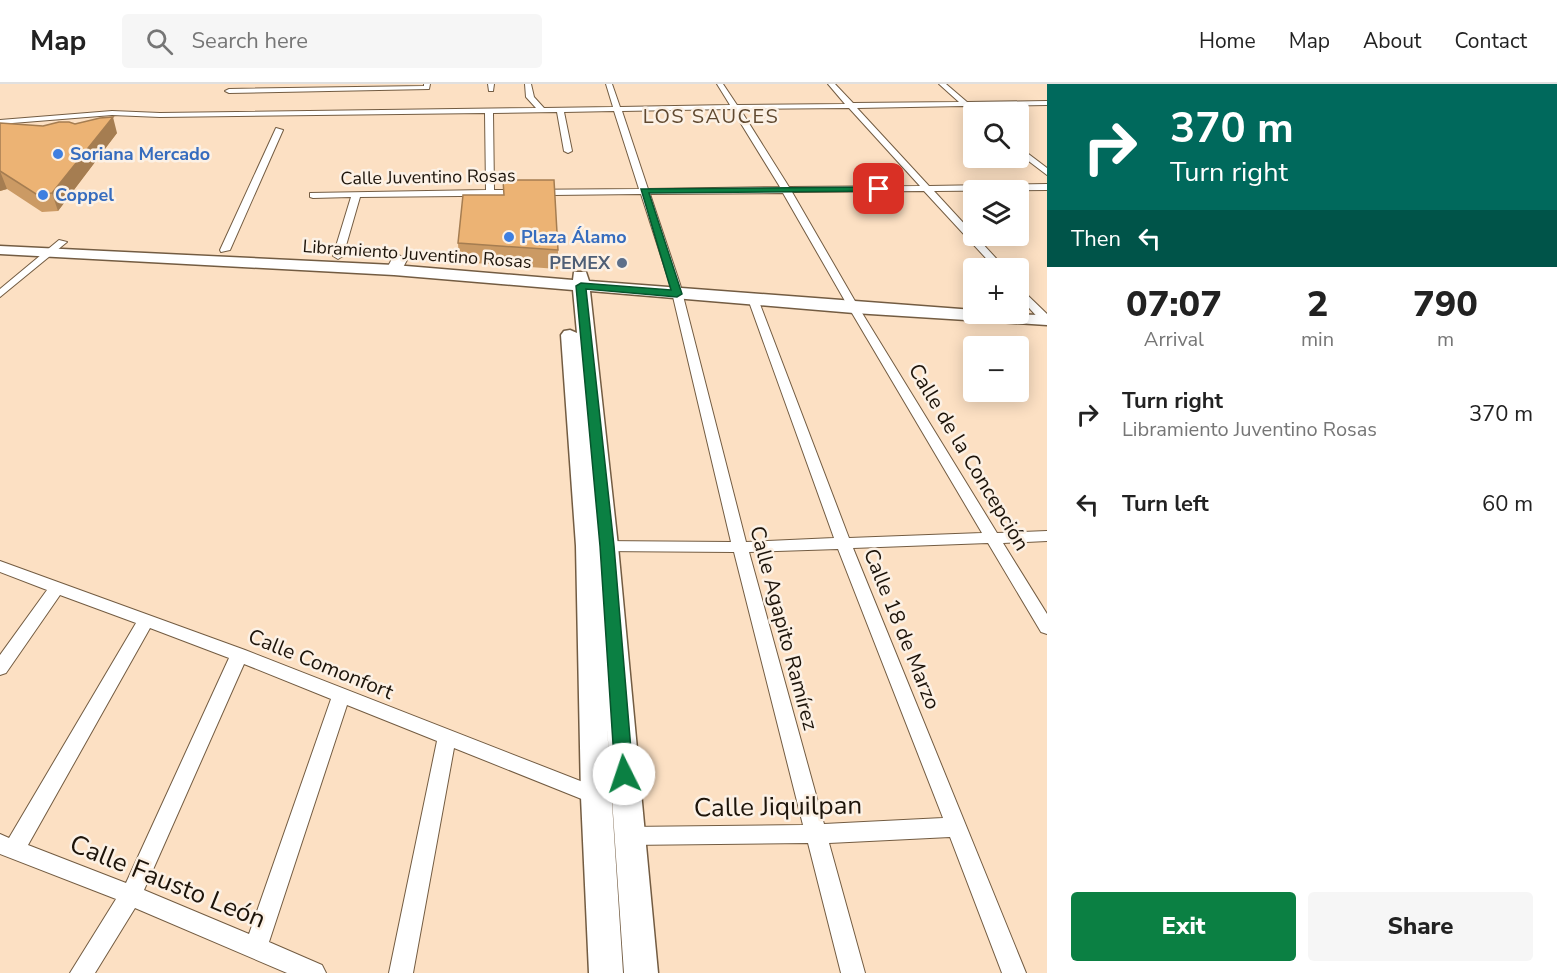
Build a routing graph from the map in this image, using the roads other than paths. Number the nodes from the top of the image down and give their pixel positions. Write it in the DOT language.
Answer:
graph roads {
  1 [pos="528,84"];
  2 [pos="609,84"];
  3 [pos="720,84"];
  4 [pos="831,84"];
  5 [pos="942,84"];
  6 [pos="427,86"];
  7 [pos="352,87"];
  8 [pos="363,87"];
  9 [pos="229,91"];
  10 [pos="530,97"];
  11 [pos="963,102"];
  12 [pos="1029,103"];
  13 [pos="1047,103"];
  14 [pos="963,105"];
  15 [pos="851,106"];
  16 [pos="734,108"];
  17 [pos="541,109"];
  18 [pos="560,109"];
  19 [pos="617,109"];
  20 [pos="489,110"];
  21 [pos="524,110"];
  22 [pos="344,111"];
  23 [pos="356,111"];
  24 [pos="0,122"];
  25 [pos="279,130"];
  26 [pos="568,151"];
  27 [pos="1029,157"];
  28 [pos="1047,172"];
  29 [pos="1047,187"];
  30 [pos="925,189"];
  31 [pos="787,190"];
  32 [pos="644,191"];
  33 [pos="490,193"];
  34 [pos="356,194"];
  35 [pos="313,195"];
  36 [pos="0,239"];
  37 [pos="62,242"];
  38 [pos="0,250"];
  39 [pos="225,250"];
  40 [pos="48,252"];
  41 [pos="338,256"];
  42 [pos="990,258"];
  43 [pos="397,265"];
  44 [pos="573,280"];
  45 [pos="676,289"];
  46 [pos="0,294"];
  47 [pos="753,299"];
  48 [pos="1029,302"];
  49 [pos="852,303"];
  50 [pos="963,304"];
  51 [pos="1040,314"];
  52 [pos="1047,536"];
  53 [pos="995,538"];
  54 [pos="843,542"];
  55 [pos="597,546"];
  56 [pos="740,547"];
  57 [pos="0,566"];
  58 [pos="58,586"];
  59 [pos="146,620"];
  60 [pos="1047,628"];
  61 [pos="239,655"];
  62 [pos="0,668"];
  63 [pos="341,695"];
  64 [pos="447,738"];
  65 [pos="596,797"];
  66 [pos="626,797"];
  67 [pos="957,827"];
  68 [pos="814,834"];
  69 [pos="630,836"];
  70 [pos="600,837"];
  71 [pos="7,847"];
  72 [pos="131,895"];
  73 [pos="256,947"];
  74 [pos="82,973"];
  75 [pos="314,973"];
  76 [pos="401,973"];
  77 [pos="606,973"];
  78 [pos="641,973"];
  79 [pos="853,973"];
  80 [pos="1014,973"];
  1 -- 10 [label="street"];
  2 -- 19 [label="street, Calle Agapito Ramírez"];
  3 -- 16 [label="street, Calle de la Concepción"];
  4 -- 15 [label="street"];
  5 -- 11 [label="street"];
  6 -- 8 [label="street"];
  7 -- 8 [label="street"];
  7 -- 9 [label="street"];
  7 -- 22 [label="street"];
  8 -- 23 [label="street"];
  10 -- 17 [label="street"];
  10 -- 21 [label="street"];
  12 -- 13 [label="street"];
  14 -- 15 [label="street"];
  15 -- 16 [label="street"];
  15 -- 30 [label="street"];
  16 -- 19 [label="street"];
  16 -- 31 [label="street, Calle de la Concepción"];
  17 -- 18 [label="street"];
  17 -- 21 [label="street"];
  18 -- 19 [label="street"];
  18 -- 26 [label="street"];
  19 -- 32 [label="street, Calle Agapito Ramírez"];
  20 -- 21 [label="street"];
  20 -- 23 [label="street"];
  20 -- 33 [label="street"];
  22 -- 23 [label="street"];
  22 -- 24 [label="street"];
  25 -- 39 [label="street"];
  27 -- 28 [label="street"];
  29 -- 30 [label="street, Calle Juventino Rosas"];
  30 -- 31 [label="street, Calle Juventino Rosas"];
  30 -- 42 [label="street"];
  31 -- 32 [label="street, Calle Juventino Rosas"];
  31 -- 49 [label="street, Calle de la Concepción"];
  32 -- 33 [label="street, Calle Juventino Rosas"];
  32 -- 45 [label="street, Calle Agapito Ramírez"];
  33 -- 34 [label="street, Calle Juventino Rosas"];
  34 -- 35 [label="street, Calle Juventino Rosas"];
  34 -- 41 [label="street"];
  36 -- 37 [label="main road, Libramiento Juventino Rosas"];
  37 -- 39 [label="main road, Libramiento Juventino Rosas"];
  37 -- 40 [label="street"];
  38 -- 40 [label="main road, Libramiento Juventino Rosas"];
  39 -- 41 [label="main road, Libramiento Juventino Rosas"];
  40 -- 43 [label="main road, Libramiento Juventino Rosas"];
  40 -- 46 [label="street"];
  41 -- 43 [label="main road, Libramiento Juventino Rosas"];
  43 -- 44 [label="main road, Libramiento Juventino Rosas"];
  44 -- 45 [label="main road, Libramiento Juventino Rosas"];
  44 -- 55 [label="main road"];
  45 -- 47 [label="main road, Libramiento Juventino Rosas"];
  45 -- 49 [label="main road, Libramiento Juventino Rosas"];
  45 -- 56 [label="street, Calle Agapito Ramírez"];
  47 -- 49 [label="main road, Libramiento Juventino Rosas"];
  47 -- 54 [label="street, Calle 18 de Marzo"];
  48 -- 51 [label="street"];
  49 -- 50 [label="main road, Libramiento Juventino Rosas"];
  49 -- 51 [label="main road, Libramiento Juventino Rosas"];
  49 -- 53 [label="street, Calle de la Concepción"];
  52 -- 53 [label="street"];
  53 -- 54 [label="street"];
  53 -- 60 [label="street, Calle de la Concepción"];
  54 -- 56 [label="street"];
  54 -- 67 [label="street, Calle 18 de Marzo"];
  55 -- 56 [label="street"];
  55 -- 65 [label="main road"];
  55 -- 66 [label="main road"];
  56 -- 68 [label="street, Calle Agapito Ramírez"];
  57 -- 58 [label="street, Calle Comonfort"];
  58 -- 59 [label="street, Calle Comonfort"];
  58 -- 62 [label="street"];
  59 -- 61 [label="street, Calle Comonfort"];
  59 -- 71 [label="street"];
  61 -- 63 [label="street, Calle Comonfort"];
  61 -- 72 [label="street"];
  63 -- 64 [label="street, Calle Comonfort"];
  63 -- 73 [label="street"];
  64 -- 65 [label="street, Calle Comonfort"];
  64 -- 76 [label="street"];
  65 -- 66 [label="street, Calle Comonfort"];
  65 -- 70 [label="main road"];
  66 -- 69 [label="main road"];
  67 -- 68 [label="street, Calle Jiquilpan"];
  67 -- 80 [label="street, Calle 18 de Marzo"];
  68 -- 69 [label="street, Calle Jiquilpan"];
  68 -- 79 [label="street, Calle Agapito Ramírez"];
  69 -- 70 [label="street, Calle Jiquilpan"];
  69 -- 78 [label="main road"];
  70 -- 77 [label="main road"];
  71 -- 72 [label="street, Calle Fausto León"];
  72 -- 73 [label="street, Calle Fausto León"];
  72 -- 74 [label="street"];
  73 -- 75 [label="street, Calle Fausto León"];
}
